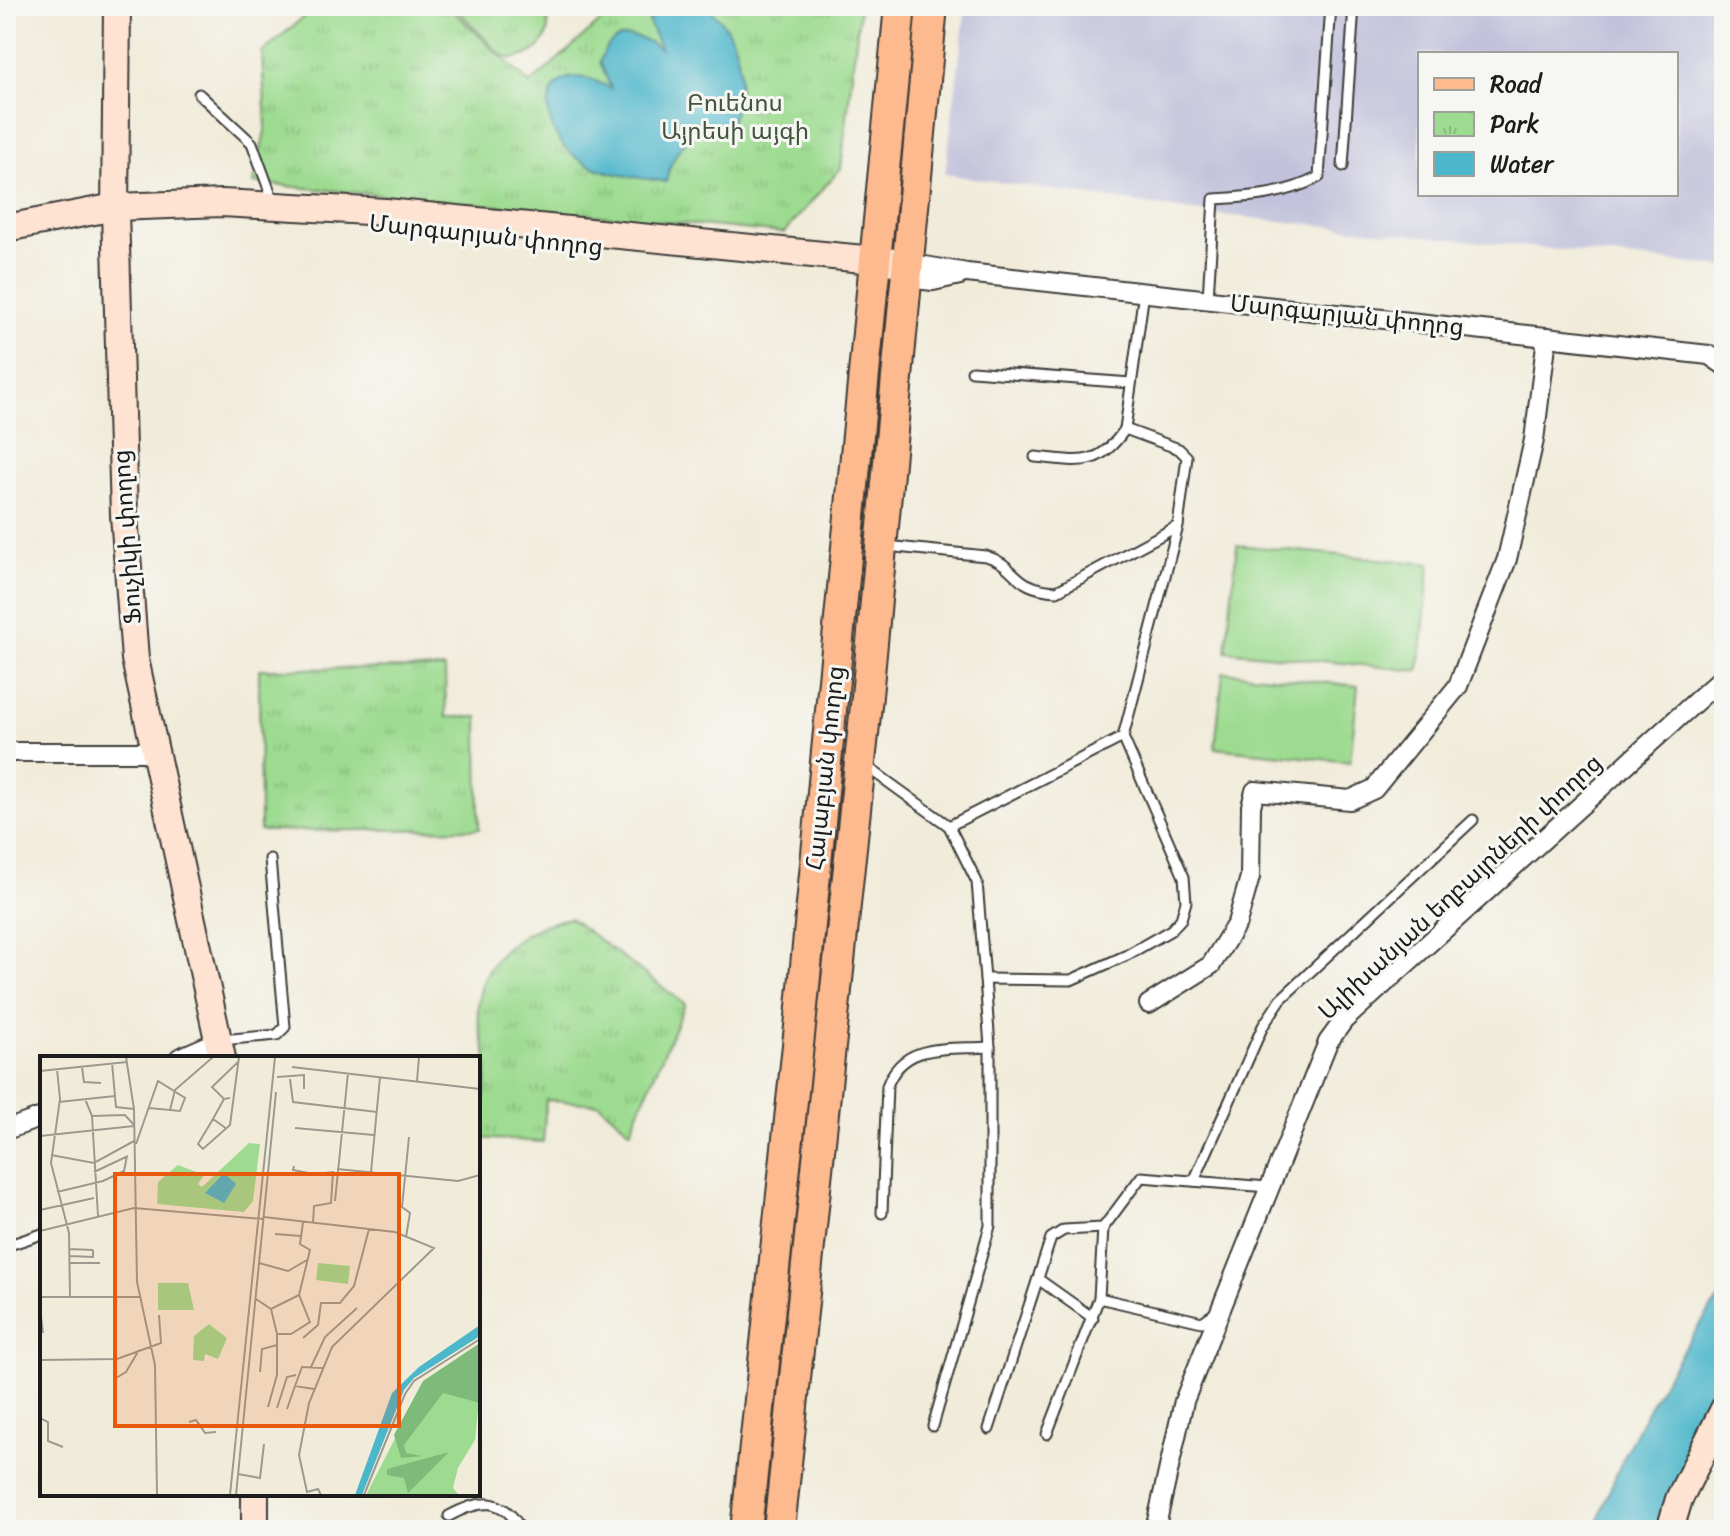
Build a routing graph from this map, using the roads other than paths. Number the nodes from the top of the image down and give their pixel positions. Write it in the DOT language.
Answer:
graph roads {
  1 [pos="117,6"];
  2 [pos="900,6"];
  3 [pos="932,6"];
  4 [pos="1331,6"];
  5 [pos="1354,6"];
  6 [pos="199,94"];
  7 [pos="1343,166"];
  8 [pos="275,206"];
  9 [pos="115,209"];
  10 [pos="6,230"];
  11 [pos="873,267"];
  12 [pos="906,270"];
  13 [pos="1144,292"];
  14 [pos="1208,299"];
  15 [pos="1547,337"];
  16 [pos="1724,365"];
  17 [pos="972,371"];
  18 [pos="1131,383"];
  19 [pos="1125,429"];
  20 [pos="1035,457"];
  21 [pos="1178,526"];
  22 [pos="880,545"];
  23 [pos="1724,676"];
  24 [pos="1123,737"];
  25 [pos="6,752"];
  26 [pos="156,752"];
  27 [pos="860,762"];
  28 [pos="1473,820"];
  29 [pos="949,826"];
  30 [pos="270,859"];
  31 [pos="985,979"];
  32 [pos="1149,1004"];
  33 [pos="990,1047"];
  34 [pos="220,1049"];
  35 [pos="188,1056"];
  36 [pos="40,1118"];
  37 [pos="6,1130"];
  38 [pos="1194,1181"];
  39 [pos="1268,1187"];
  40 [pos="882,1213"];
  41 [pos="1103,1228"];
  42 [pos="40,1235"];
  43 [pos="6,1246"];
  44 [pos="1038,1279"];
  45 [pos="1099,1298"];
  46 [pos="1218,1311"];
  47 [pos="1093,1318"];
  48 [pos="1724,1409"];
  49 [pos="759,1410"];
  50 [pos="791,1412"];
  51 [pos="933,1426"];
  52 [pos="989,1429"];
  53 [pos="1047,1434"];
  54 [pos="255,1496"];
  55 [pos="449,1516"];
  56 [pos="255,1530"];
  57 [pos="521,1530"];
  58 [pos="746,1530"];
  59 [pos="779,1530"];
  60 [pos="1155,1530"];
  61 [pos="1670,1530"];
  1 -- 9 [label="main road, Ֆուչիկի փողոց"];
  2 -- 11 [label="main road, Հալաբյան փողոց"];
  3 -- 12 [label="main road, Հալաբյան փողոց"];
  4 -- 14 [label="lane"];
  5 -- 7 [label="lane"];
  6 -- 8 [label="lane"];
  8 -- 9 [label="main road, Մարգարյան փողոց"];
  8 -- 11 [label="main road, Մարգարյան փողոց"];
  9 -- 10 [label="main road, Մարգարյան փողոց"];
  9 -- 11 [label="main road, Մարգարյան փողոց"];
  9 -- 26 [label="main road, Ֆուչիկի փողոց"];
  11 -- 12 [label="main road, Մարգարյան փողոց"];
  11 -- 49 [label="main road, Հալաբյան փողոց"];
  12 -- 13 [label="street, Մարգարյան փողոց"];
  12 -- 22 [label="main road, Հալաբյան փողոց"];
  13 -- 14 [label="street, Մարգարյան փողոց"];
  13 -- 18 [label="lane"];
  14 -- 15 [label="street, Մարգարյան փողոց"];
  15 -- 16 [label="street, Մարգարյան փողոց"];
  15 -- 32 [label="street"];
  17 -- 18 [label="lane"];
  18 -- 19 [label="lane"];
  19 -- 20 [label="lane"];
  19 -- 21 [label="lane"];
  21 -- 22 [label="lane"];
  21 -- 24 [label="lane"];
  22 -- 27 [label="main road, Հալաբյան փողոց"];
  23 -- 39 [label="street, Ալիխանյան եղբայրների փողոց"];
  24 -- 29 [label="lane"];
  24 -- 31 [label="lane"];
  25 -- 26 [label="street"];
  26 -- 34 [label="main road, Ֆուչիկի փողոց"];
  27 -- 29 [label="lane"];
  27 -- 50 [label="main road, Հալաբյան փողոց"];
  28 -- 38 [label="lane"];
  29 -- 31 [label="lane"];
  30 -- 34 [label="lane"];
  31 -- 33 [label="lane"];
  33 -- 40 [label="lane"];
  33 -- 51 [label="lane"];
  34 -- 35 [label="street"];
  36 -- 37 [label="street"];
  38 -- 39 [label="lane"];
  38 -- 41 [label="lane"];
  39 -- 46 [label="street, Ալիխանյան եղբայրների փողոց"];
  41 -- 44 [label="lane"];
  41 -- 45 [label="lane"];
  42 -- 43 [label="lane"];
  44 -- 47 [label="lane"];
  44 -- 52 [label="lane"];
  45 -- 46 [label="lane"];
  45 -- 47 [label="lane"];
  46 -- 60 [label="street, Ալիխանյան եղբայրների փողոց"];
  47 -- 53 [label="lane"];
  48 -- 61 [label="main road"];
  49 -- 50 [label="main road"];
  49 -- 58 [label="main road, Հալաբյան փողոց"];
  50 -- 59 [label="main road, Հալաբյան փողոց"];
  54 -- 56 [label="main road"];
  55 -- 57 [label="lane"];
}
